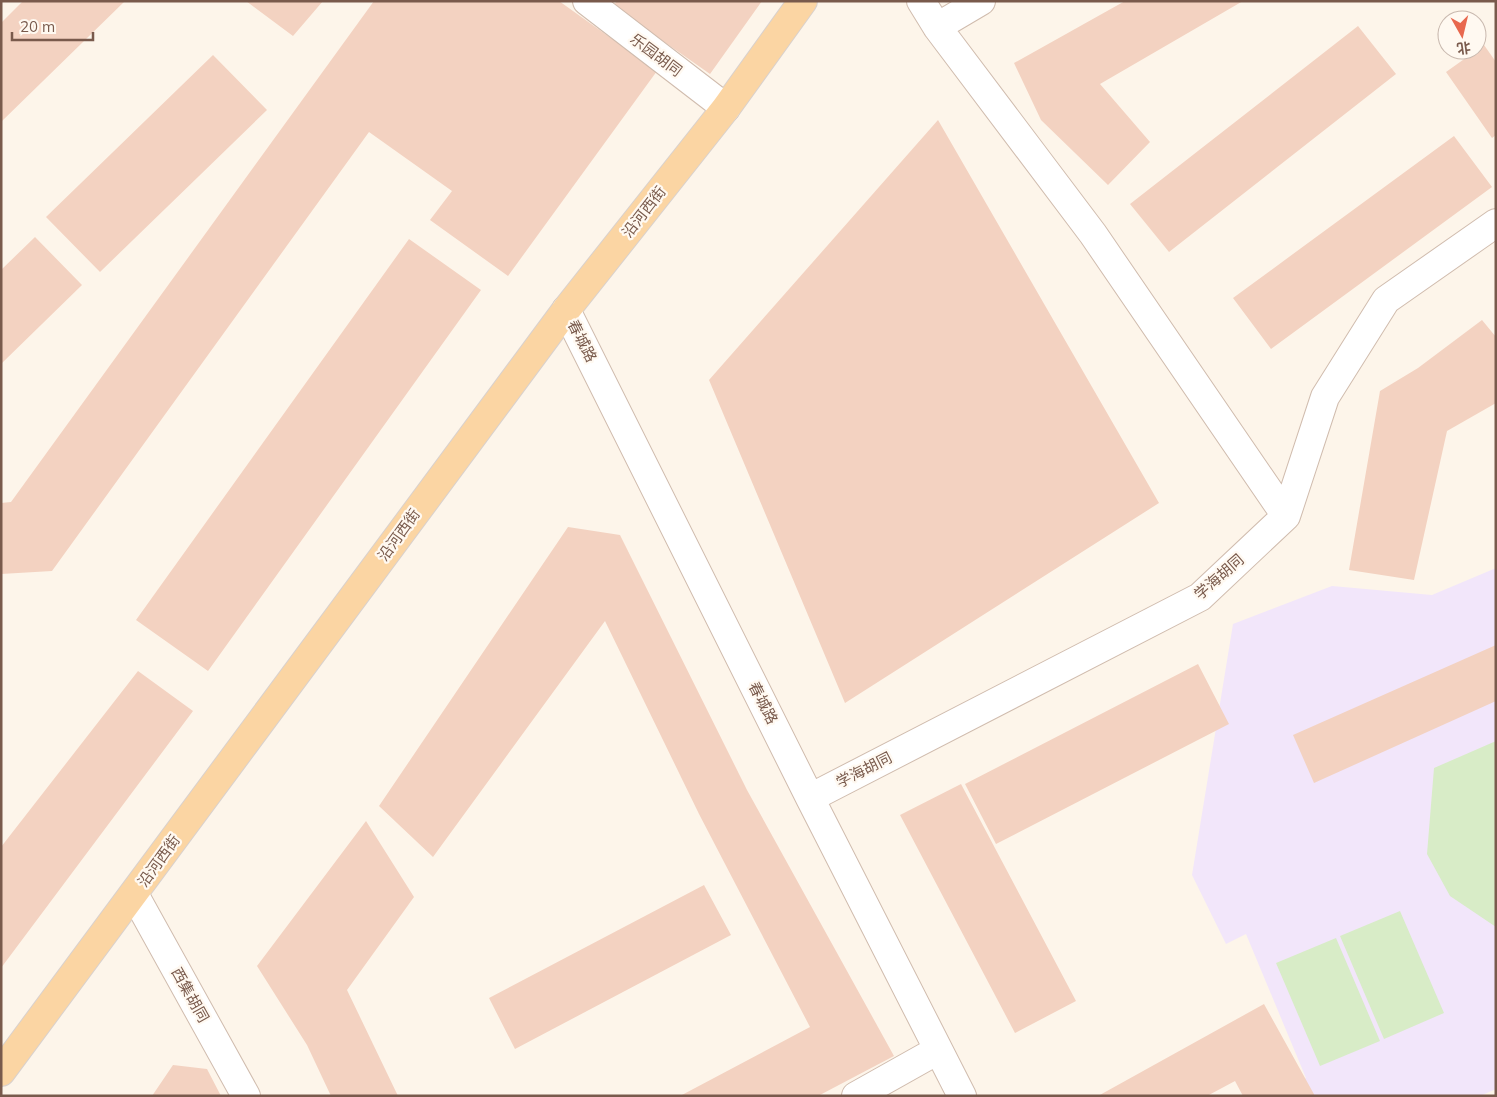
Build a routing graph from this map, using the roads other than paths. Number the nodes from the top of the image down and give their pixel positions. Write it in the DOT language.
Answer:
graph roads {
  1 [pos="587,1"];
  2 [pos="803,1"];
  3 [pos="920,1"];
  4 [pos="981,1"];
  5 [pos="937,27"];
  6 [pos="726,108"];
  7 [pos="1496,223"];
  8 [pos="566,310"];
  9 [pos="1286,516"];
  10 [pos="810,798"];
  11 [pos="134,894"];
  12 [pos="938,1050"];
  13 [pos="1,1072"];
  14 [pos="246,1096"];
  15 [pos="856,1096"];
  16 [pos="962,1096"];
  1 -- 6 [label="street, 乐园胡同"];
  2 -- 6 [label="main road, 沿河西街"];
  3 -- 5 [label="street"];
  4 -- 5 [label="street"];
  5 -- 9 [label="street"];
  6 -- 8 [label="main road, 沿河西街"];
  7 -- 9 [label="street, 学海胡同"];
  8 -- 10 [label="street, 春城路"];
  8 -- 11 [label="main road, 沿河西街"];
  9 -- 10 [label="street, 学海胡同"];
  10 -- 12 [label="street, 春城路"];
  11 -- 13 [label="main road, 沿河西街"];
  11 -- 14 [label="street, 西集胡同"];
  12 -- 15 [label="street"];
  12 -- 16 [label="street, 春城路"];
}
